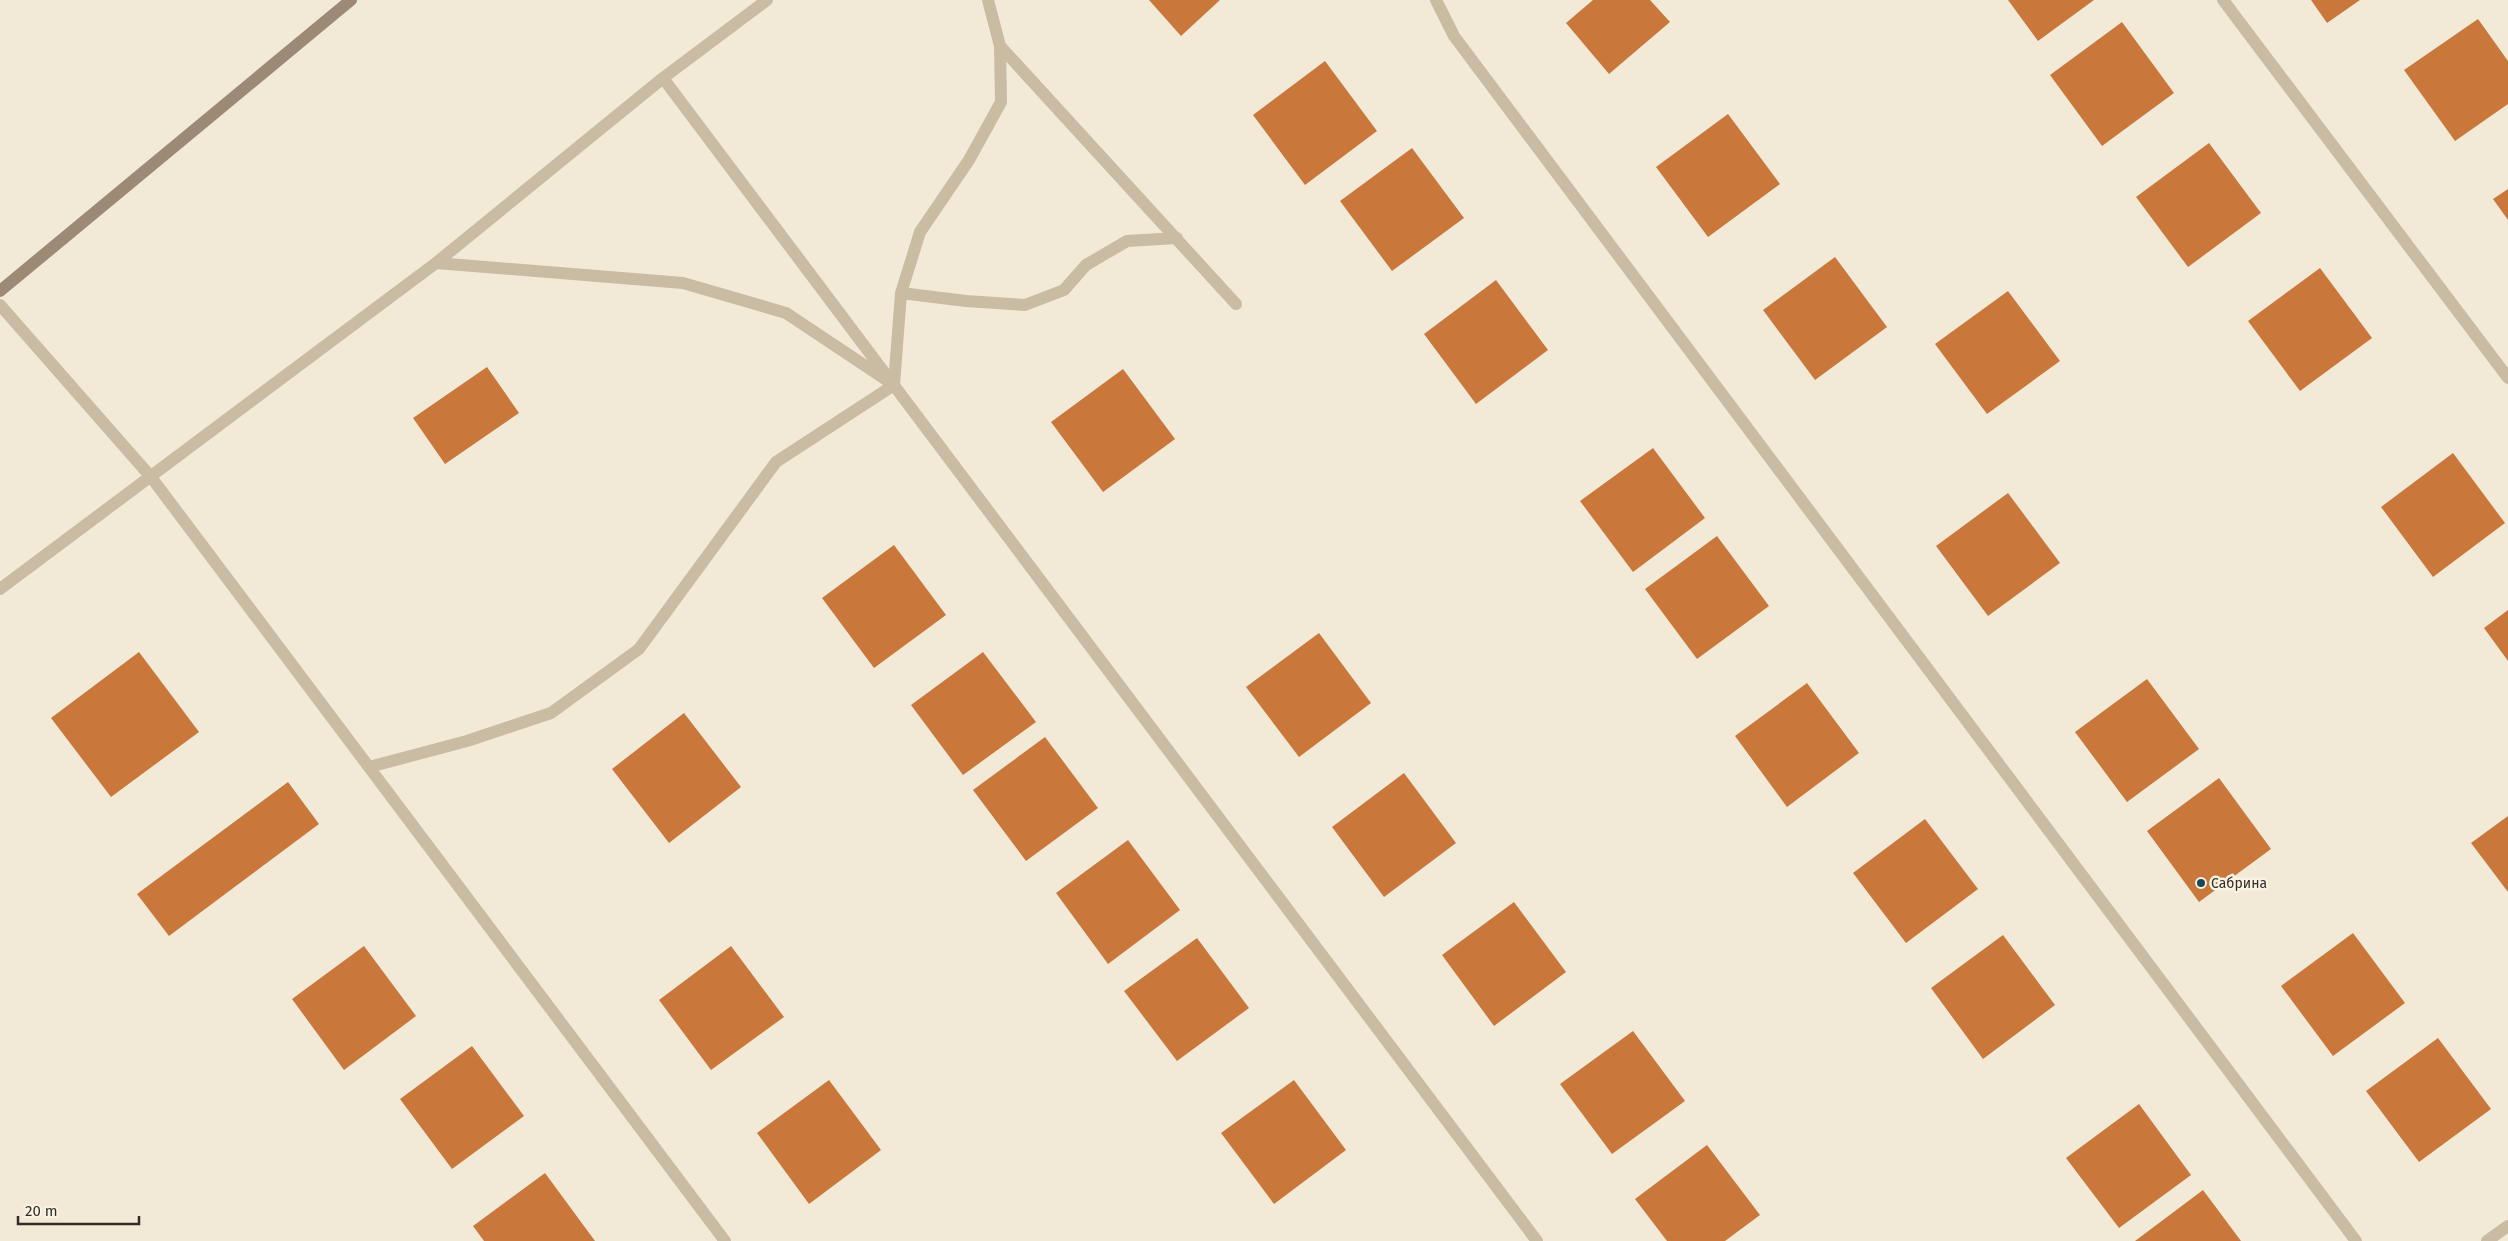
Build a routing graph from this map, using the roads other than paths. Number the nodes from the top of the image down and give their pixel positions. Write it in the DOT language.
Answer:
graph roads {
  1 [pos="351,0"];
  2 [pos="767,0"];
  3 [pos="988,0"];
  4 [pos="1436,0"];
  5 [pos="2223,0"];
  6 [pos="1000,46"];
  7 [pos="662,78"];
  8 [pos="1177,238"];
  9 [pos="436,263"];
  10 [pos="0,291"];
  11 [pos="901,293"];
  12 [pos="1236,304"];
  13 [pos="0,305"];
  14 [pos="2508,378"];
  15 [pos="894,385"];
  16 [pos="151,477"];
  17 [pos="0,590"];
  18 [pos="370,767"];
  19 [pos="2508,1226"];
  20 [pos="725,1241"];
  21 [pos="1537,1241"];
  22 [pos="2356,1241"];
  23 [pos="2487,1241"];
  1 -- 10 [label="main road"];
  2 -- 7 [label="street"];
  3 -- 6 [label="street"];
  4 -- 22 [label="street"];
  5 -- 14 [label="street"];
  6 -- 8 [label="street"];
  6 -- 11 [label="street"];
  7 -- 9 [label="street"];
  7 -- 15 [label="street"];
  8 -- 11 [label="street"];
  8 -- 12 [label="street"];
  9 -- 15 [label="street"];
  9 -- 16 [label="street"];
  11 -- 15 [label="street"];
  13 -- 16 [label="street"];
  15 -- 18 [label="street"];
  15 -- 21 [label="street"];
  16 -- 17 [label="street"];
  16 -- 18 [label="street"];
  18 -- 20 [label="street"];
  19 -- 23 [label="street"];
}
